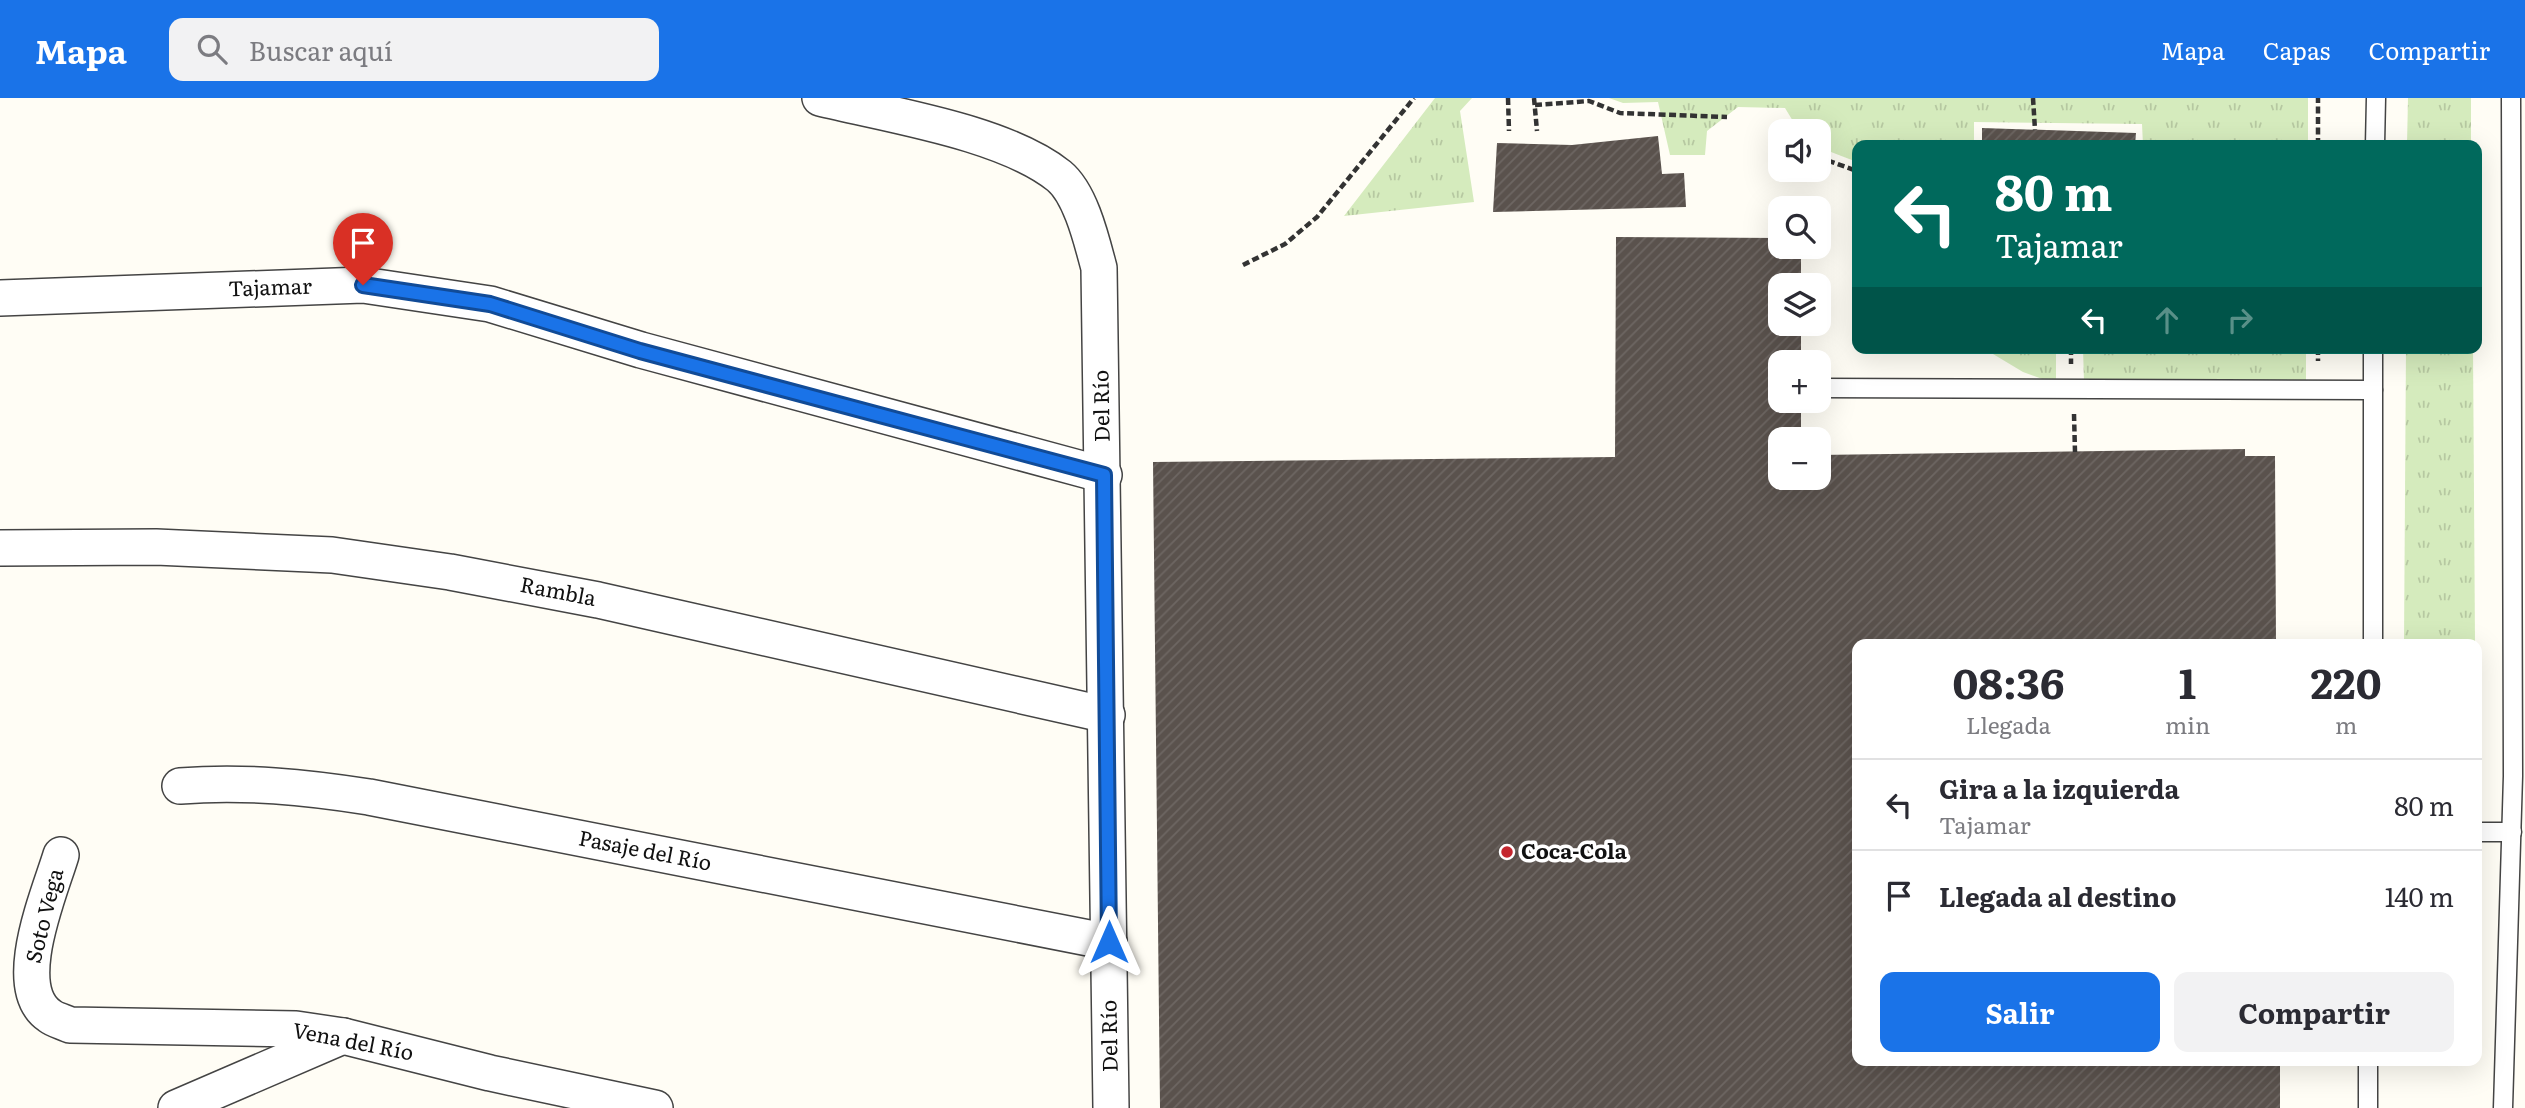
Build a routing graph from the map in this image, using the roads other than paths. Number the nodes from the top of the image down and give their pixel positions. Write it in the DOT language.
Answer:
graph roads {
  1 [pos="820,98"];
  2 [pos="2376,98"];
  3 [pos="2511,98"];
  4 [pos="2375,140"];
  5 [pos="0,298"];
  6 [pos="2373,354"];
  7 [pos="1831,388"];
  8 [pos="2373,390"];
  9 [pos="1104,475"];
  10 [pos="0,548"];
  11 [pos="2373,639"];
  12 [pos="1107,715"];
  13 [pos="180,786"];
  14 [pos="2482,832"];
  15 [pos="2512,832"];
  16 [pos="61,855"];
  17 [pos="1109,942"];
  18 [pos="48,1016"];
  19 [pos="343,1036"];
  20 [pos="2368,1066"];
  21 [pos="176,1108"];
  22 [pos="655,1108"];
  23 [pos="1111,1108"];
  24 [pos="2368,1108"];
  25 [pos="2503,1108"];
  1 -- 9 [label="street, Del Río"];
  2 -- 4 [label="lane"];
  3 -- 15 [label="lane"];
  5 -- 9 [label="street, Tajamar"];
  6 -- 8 [label="lane"];
  7 -- 8 [label="lane"];
  8 -- 11 [label="lane"];
  9 -- 12 [label="street, Del Río"];
  10 -- 12 [label="street, Rambla"];
  12 -- 17 [label="street, Del Río"];
  13 -- 17 [label="street, Pasaje del Río"];
  14 -- 15 [label="lane"];
  15 -- 25 [label="lane"];
  16 -- 18 [label="street, Soto Vega"];
  17 -- 23 [label="street, Del Río"];
  18 -- 19 [label="street, Vena del Río"];
  19 -- 21 [label="street"];
  19 -- 22 [label="street, Vena del Río"];
  20 -- 24 [label="lane"];
}
